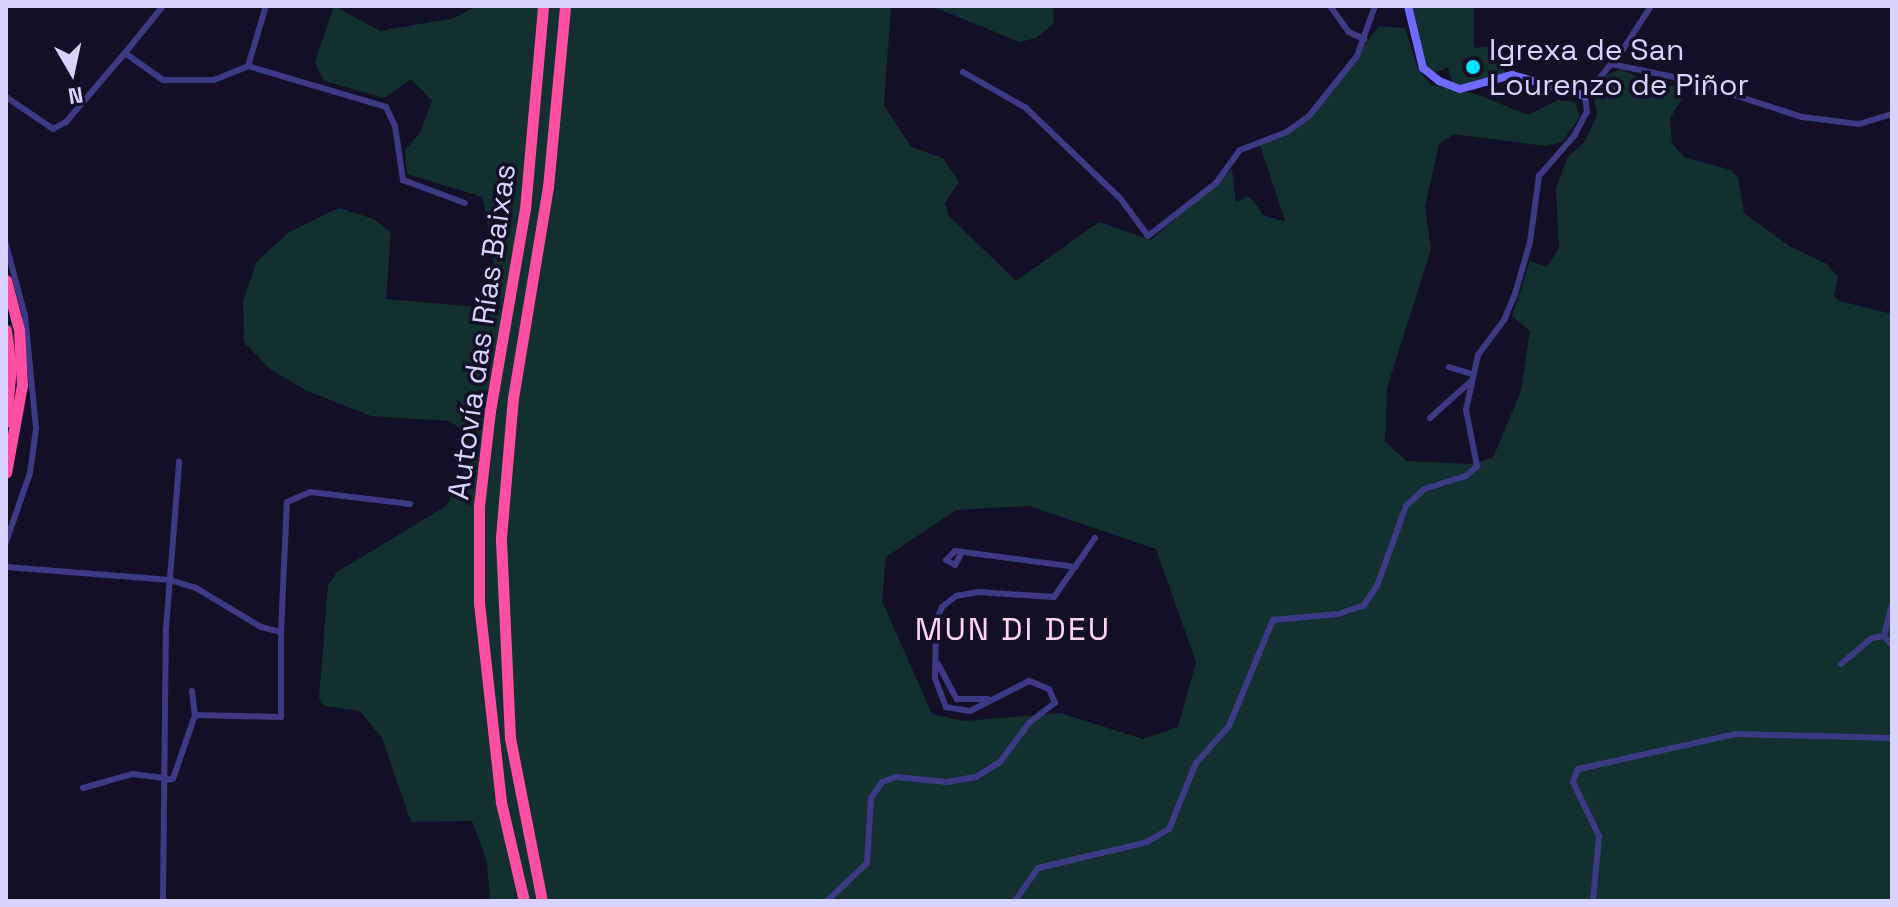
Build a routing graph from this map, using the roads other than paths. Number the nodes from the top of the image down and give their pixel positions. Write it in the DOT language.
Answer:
graph roads {
  1 [pos="163,6"];
  2 [pos="266,6"];
  3 [pos="543,6"];
  4 [pos="565,6"];
  5 [pos="1330,6"];
  6 [pos="1375,6"];
  7 [pos="1408,6"];
  8 [pos="1651,6"];
  9 [pos="1364,39"];
  10 [pos="125,53"];
  11 [pos="1615,62"];
  12 [pos="248,66"];
  13 [pos="963,72"];
  14 [pos="1585,96"];
  15 [pos="6,97"];
  16 [pos="1892,114"];
  17 [pos="465,203"];
  18 [pos="6,244"];
  19 [pos="6,280"];
  20 [pos="6,330"];
  21 [pos="1449,367"];
  22 [pos="1472,374"];
  23 [pos="1470,382"];
  24 [pos="1430,418"];
  25 [pos="6,422"];
  26 [pos="179,462"];
  27 [pos="6,473"];
  28 [pos="410,504"];
  29 [pos="1095,538"];
  30 [pos="6,542"];
  31 [pos="960,556"];
  32 [pos="1056,564"];
  33 [pos="6,567"];
  34 [pos="1076,567"];
  35 [pos="170,580"];
  36 [pos="1068,580"];
  37 [pos="1892,605"];
  38 [pos="281,632"];
  39 [pos="1884,636"];
  40 [pos="1892,645"];
  41 [pos="937,660"];
  42 [pos="1841,664"];
  43 [pos="192,691"];
  44 [pos="999,695"];
  45 [pos="957,699"];
  46 [pos="951,710"];
  47 [pos="195,715"];
  48 [pos="1892,738"];
  49 [pos="166,779"];
  50 [pos="83,788"];
  51 [pos="501,802"];
  52 [pos="163,901"];
  53 [pos="517,901"];
  54 [pos="524,901"];
  55 [pos="542,901"];
  56 [pos="827,901"];
  57 [pos="1015,901"];
  58 [pos="1593,901"];
  1 -- 10 [label="street"];
  2 -- 12 [label="street"];
  3 -- 51 [label="highway, Autovía das Rías Baixas"];
  4 -- 55 [label="highway, Autovía das Rías Baixas"];
  5 -- 9 [label="street"];
  6 -- 9 [label="street"];
  7 -- 14 [label="street"];
  8 -- 11 [label="street"];
  9 -- 13 [label="street"];
  10 -- 12 [label="street"];
  10 -- 15 [label="street"];
  11 -- 14 [label="street"];
  11 -- 16 [label="street"];
  12 -- 17 [label="street"];
  14 -- 22 [label="street"];
  18 -- 30 [label="street"];
  19 -- 27 [label="highway"];
  20 -- 25 [label="highway"];
  21 -- 22 [label="street"];
  22 -- 23 [label="street"];
  23 -- 24 [label="street"];
  23 -- 57 [label="street"];
  26 -- 35 [label="street"];
  28 -- 38 [label="street"];
  29 -- 34 [label="street"];
  31 -- 32 [label="street"];
  32 -- 34 [label="street"];
  32 -- 36 [label="street"];
  33 -- 35 [label="street"];
  34 -- 36 [label="street"];
  35 -- 38 [label="street"];
  35 -- 49 [label="street"];
  36 -- 41 [label="street"];
  37 -- 39 [label="street"];
  38 -- 47 [label="street"];
  39 -- 40 [label="street"];
  39 -- 42 [label="street"];
  41 -- 45 [label="street"];
  41 -- 46 [label="street"];
  43 -- 47 [label="street"];
  44 -- 45 [label="street"];
  44 -- 46 [label="street"];
  44 -- 56 [label="street"];
  45 -- 46 [label="street"];
  47 -- 49 [label="street"];
  48 -- 58 [label="street"];
  49 -- 50 [label="street"];
  49 -- 52 [label="street"];
  51 -- 53 [label="highway"];
  51 -- 54 [label="highway, Autovía das Rías Baixas"];
}
